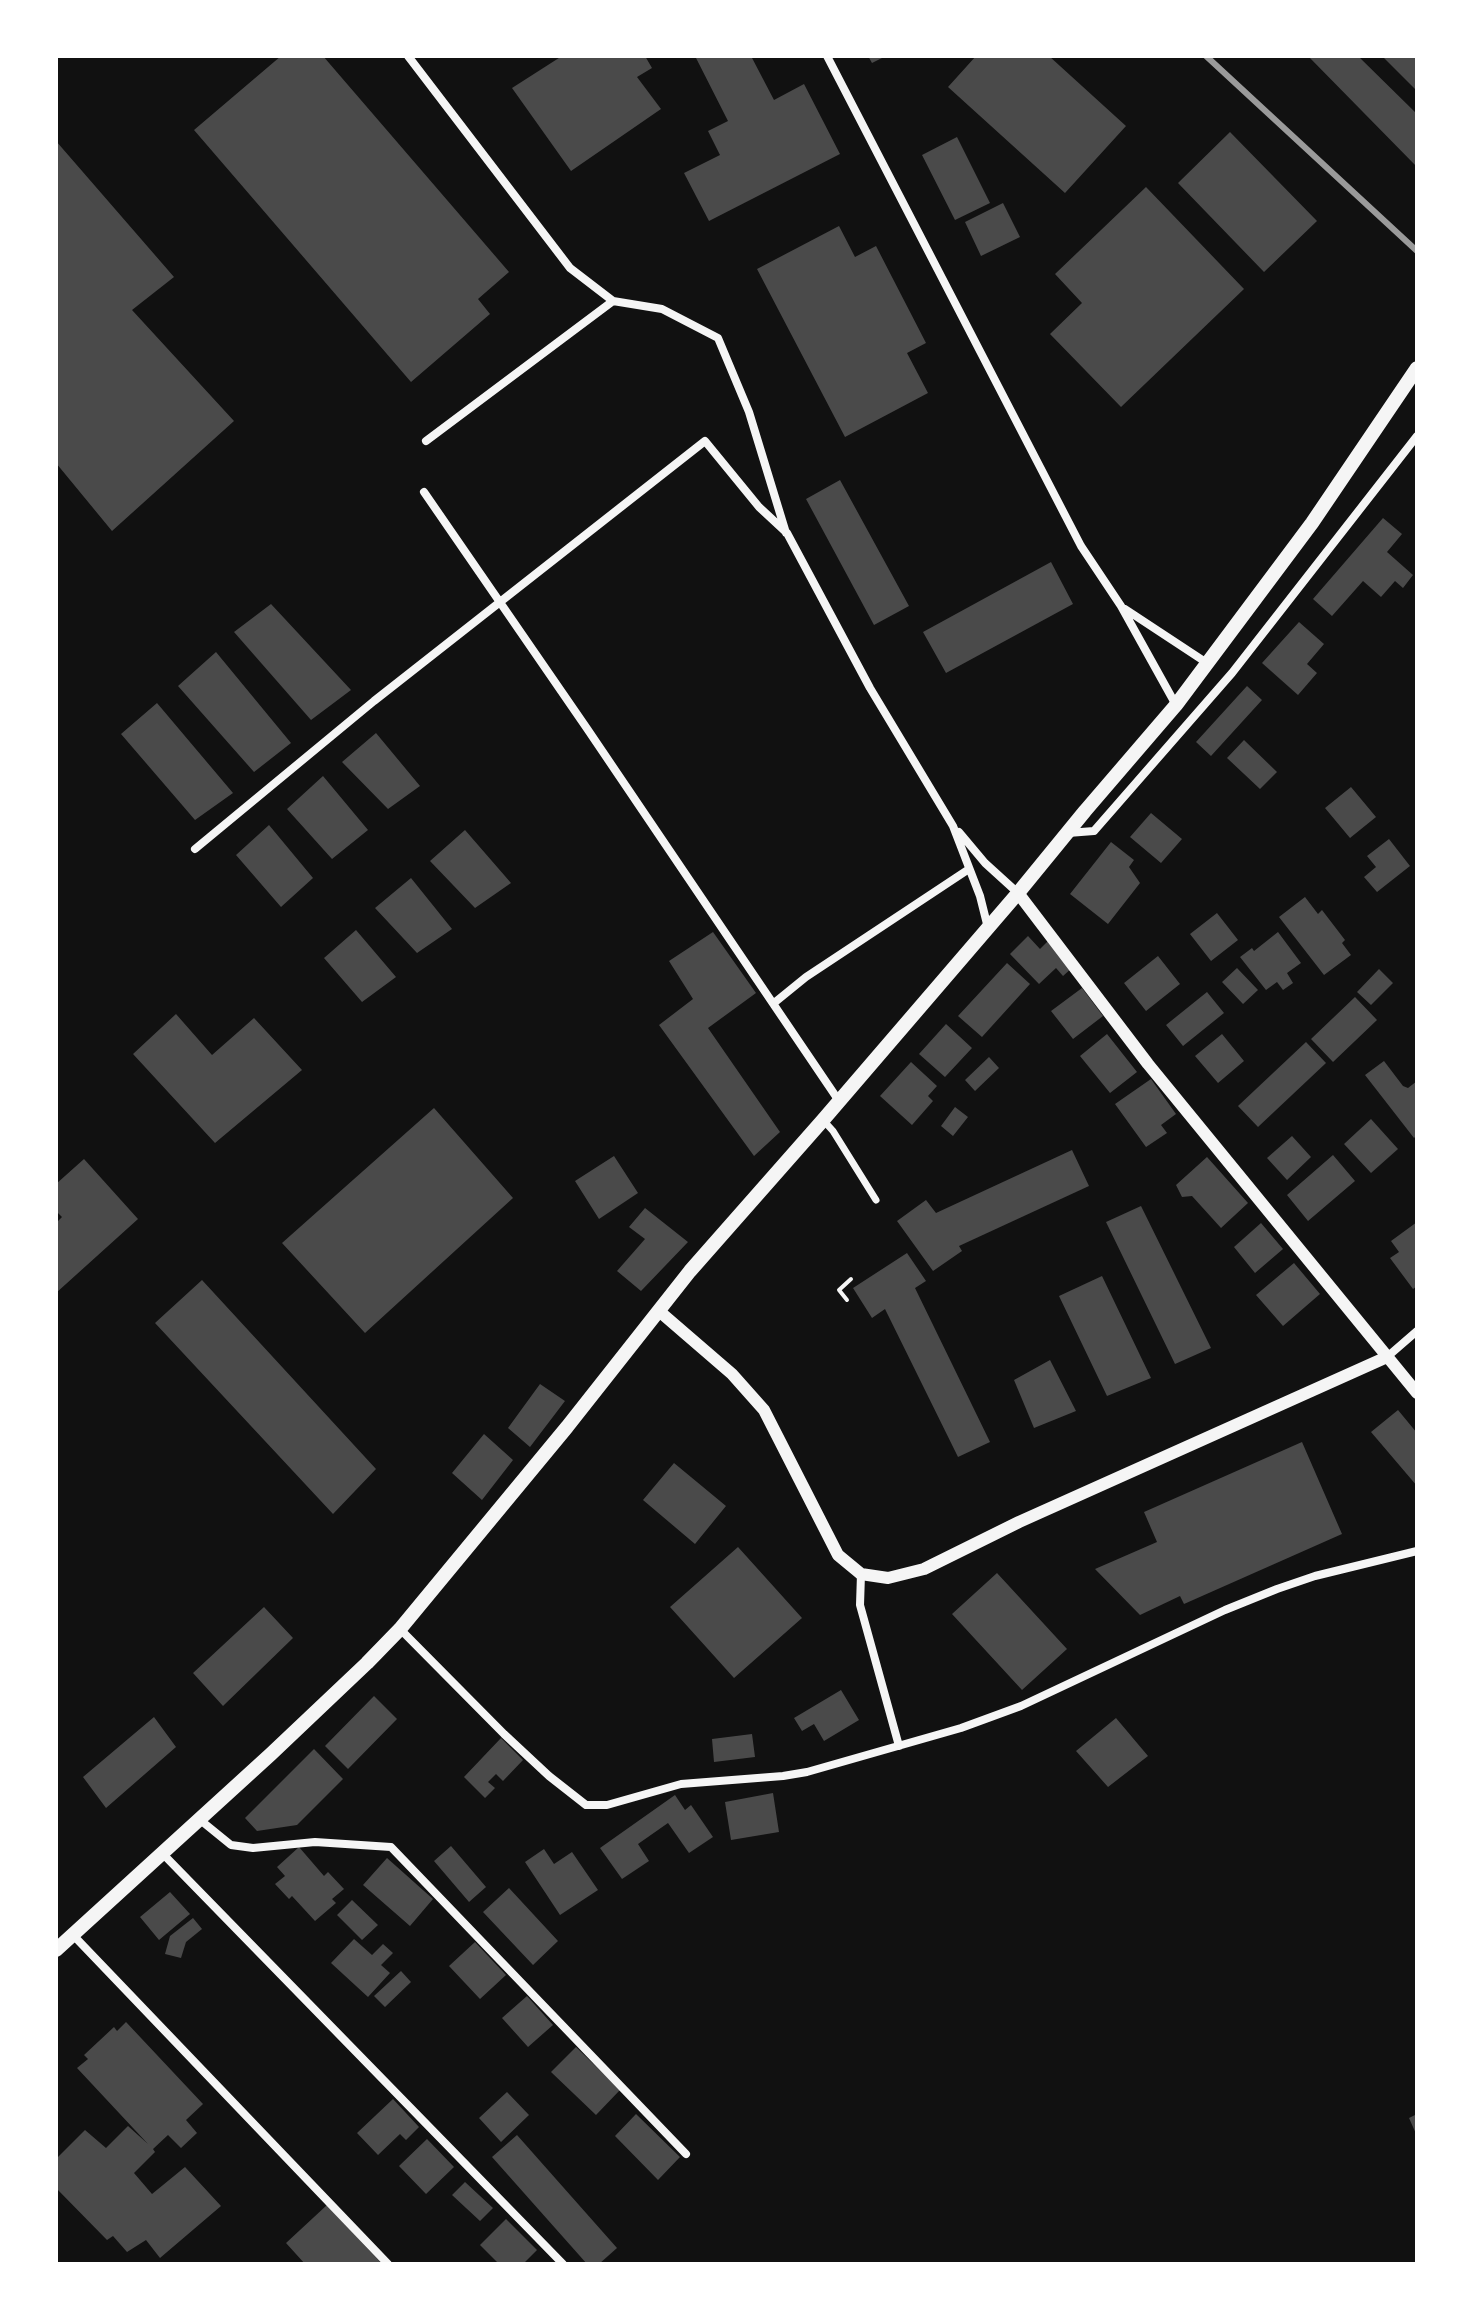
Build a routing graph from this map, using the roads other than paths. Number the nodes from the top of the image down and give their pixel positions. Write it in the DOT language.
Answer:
graph roads {
  1 [pos="408,56"];
  2 [pos="827,56"];
  3 [pos="613,301"];
  4 [pos="1417,368"];
  5 [pos="1417,436"];
  6 [pos="426,441"];
  7 [pos="424,492"];
  8 [pos="787,533"];
  9 [pos="500,602"];
  10 [pos="1121,606"];
  11 [pos="1207,663"];
  12 [pos="1176,705"];
  13 [pos="953,826"];
  14 [pos="1067,833"];
  15 [pos="195,849"];
  16 [pos="969,869"];
  17 [pos="1018,893"];
  18 [pos="988,928"];
  19 [pos="774,1003"];
  20 [pos="839,1101"];
  21 [pos="823,1120"];
  22 [pos="876,1200"];
  23 [pos="659,1311"];
  24 [pos="1417,1331"];
  25 [pos="1387,1357"];
  26 [pos="1417,1393"];
  27 [pos="1417,1551"];
  28 [pos="861,1574"];
  29 [pos="400,1629"];
  30 [pos="899,1746"];
  31 [pos="199,1819"];
  32 [pos="162,1853"];
  33 [pos="73,1935"];
  34 [pos="56,1950"];
  35 [pos="686,2154"];
  36 [pos="388,2264"];
  37 [pos="563,2264"];
  1 -- 3 [label="street"];
  2 -- 10 [label="street"];
  3 -- 6 [label="street"];
  3 -- 8 [label="street"];
  4 -- 11 [label="main road"];
  5 -- 14 [label="street"];
  7 -- 9 [label="street"];
  8 -- 9 [label="street"];
  8 -- 13 [label="street"];
  9 -- 15 [label="street"];
  9 -- 19 [label="street"];
  10 -- 11 [label="street"];
  10 -- 12 [label="street"];
  11 -- 12 [label="main road"];
  12 -- 14 [label="main road"];
  13 -- 16 [label="street"];
  13 -- 17 [label="street"];
  14 -- 17 [label="main road"];
  16 -- 18 [label="street"];
  16 -- 19 [label="street"];
  17 -- 18 [label="main road"];
  17 -- 25 [label="street"];
  18 -- 20 [label="main road"];
  19 -- 20 [label="street"];
  20 -- 21 [label="main road"];
  21 -- 22 [label="street"];
  21 -- 23 [label="main road"];
  23 -- 28 [label="street"];
  23 -- 29 [label="main road"];
  24 -- 25 [label="street"];
  25 -- 26 [label="street"];
  25 -- 28 [label="street"];
  27 -- 30 [label="street"];
  28 -- 30 [label="street"];
  29 -- 30 [label="street"];
  29 -- 31 [label="main road"];
  31 -- 32 [label="main road"];
  31 -- 35 [label="street"];
  32 -- 33 [label="main road"];
  32 -- 37 [label="street"];
  33 -- 34 [label="main road"];
  33 -- 36 [label="street"];
}
